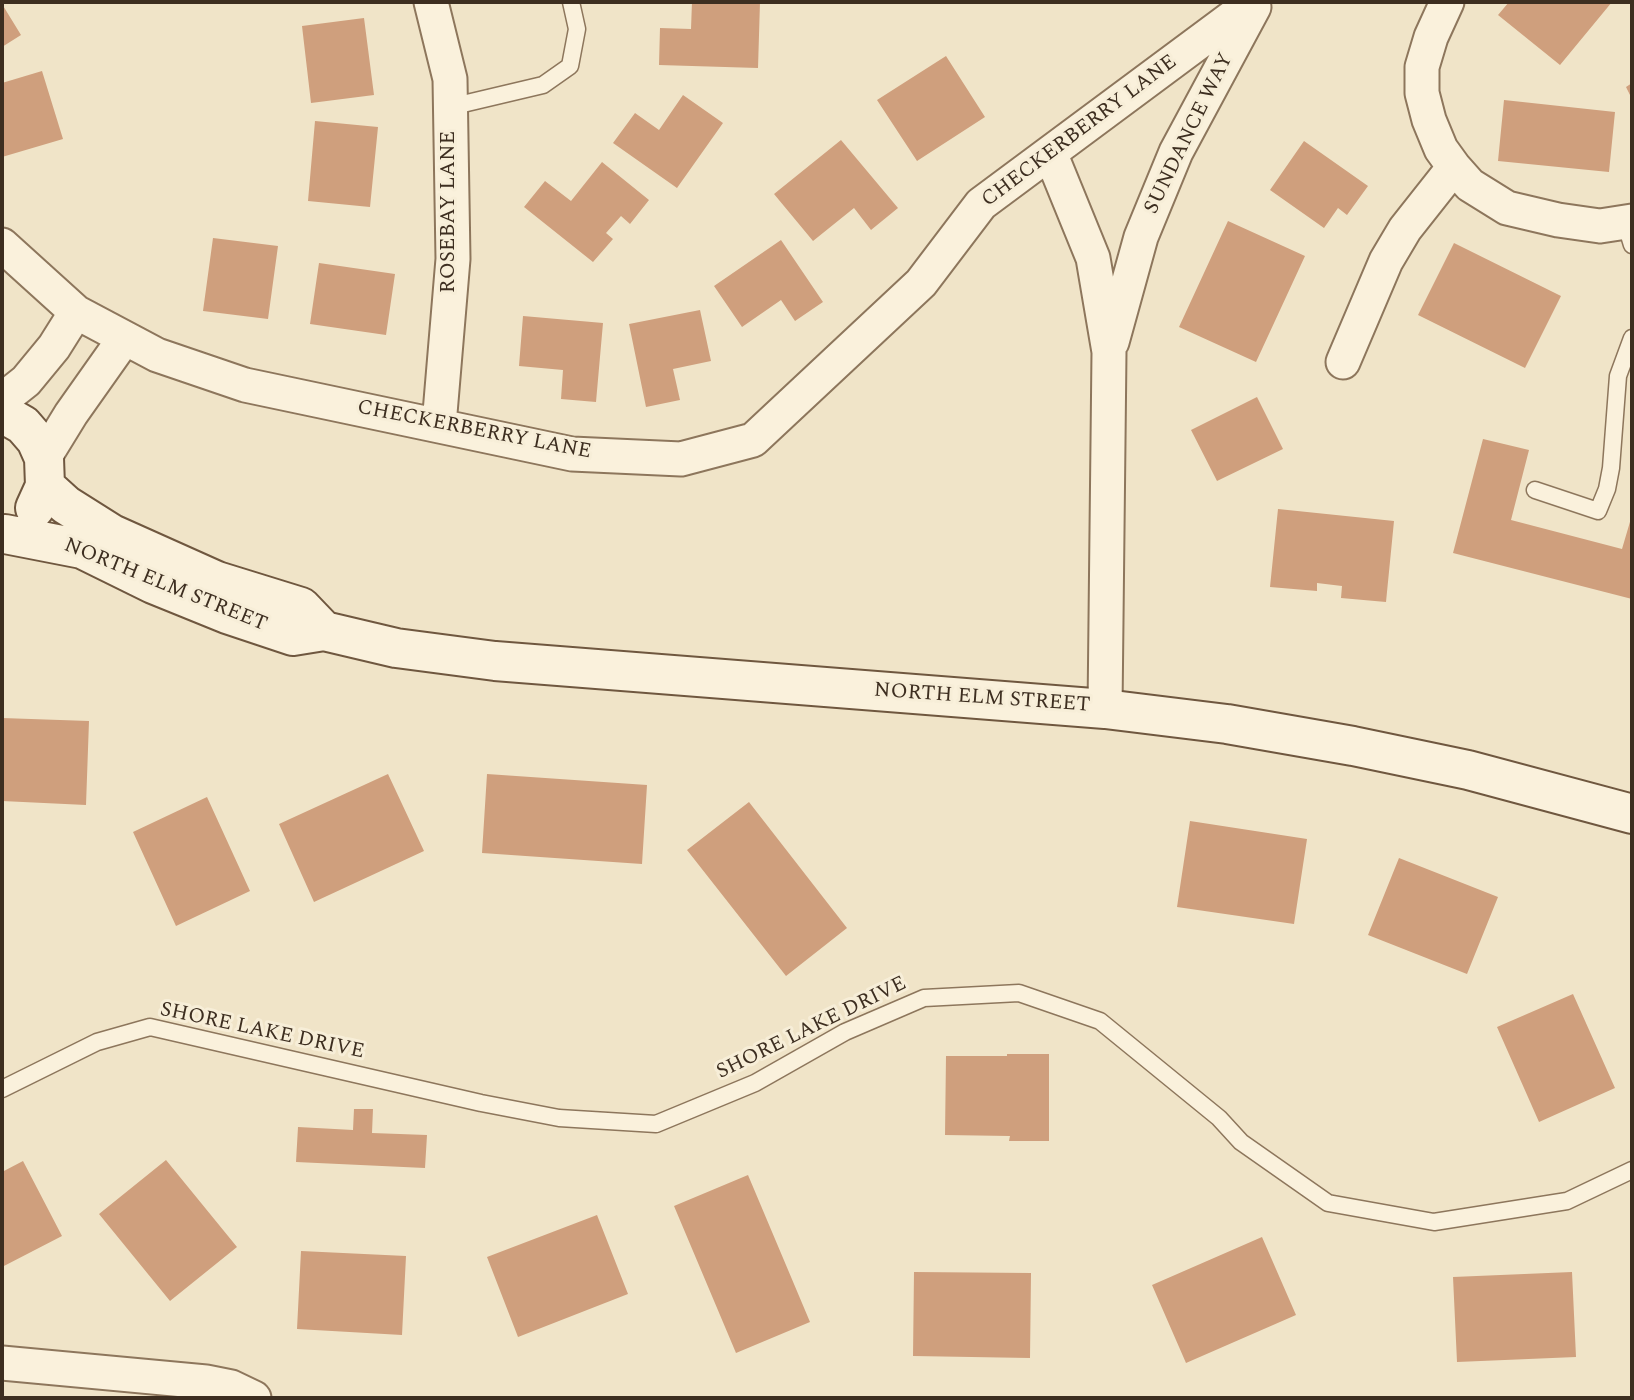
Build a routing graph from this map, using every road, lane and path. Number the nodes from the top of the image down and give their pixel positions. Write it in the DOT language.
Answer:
graph roads {
  1 [pos="431,2"];
  2 [pos="571,2"];
  3 [pos="1255,2"];
  4 [pos="1447,2"];
  5 [pos="450,107"];
  6 [pos="1051,155"];
  7 [pos="1454,167"];
  8 [pos="1630,230"];
  9 [pos="2,245"];
  10 [pos="76,312"];
  11 [pos="1632,338"];
  12 [pos="124,339"];
  13 [pos="1109,352"];
  14 [pos="1343,362"];
  15 [pos="2,400"];
  16 [pos="2,413"];
  17 [pos="439,425"];
  18 [pos="44,472"];
  19 [pos="1535,490"];
  20 [pos="3,535"];
  21 [pos="324,631"];
  22 [pos="1105,709"];
  23 [pos="1632,814"];
  24 [pos="2,1089"];
  25 [pos="1632,1170"];
  26 [pos="2,1363"];
  27 [pos="254,1398"];
  1 -- 5 [label="street, ROSEBAY LANE"];
  2 -- 5 [label="lane"];
  3 -- 6 [label="street, CHECKERBERRY LANE"];
  3 -- 13 [label="street, SUNDANCE WAY"];
  4 -- 7 [label="street"];
  5 -- 17 [label="street, ROSEBAY LANE"];
  6 -- 13 [label="street, SUNDANCE WAY"];
  6 -- 17 [label="street, CHECKERBERRY LANE"];
  7 -- 8 [label="street"];
  7 -- 14 [label="street"];
  9 -- 10 [label="street, CHECKERBERRY LANE"];
  10 -- 12 [label="street, CHECKERBERRY LANE"];
  10 -- 15 [label="street"];
  11 -- 19 [label="lane"];
  12 -- 17 [label="street, CHECKERBERRY LANE"];
  12 -- 18 [label="street"];
  13 -- 22 [label="street, SUNDANCE WAY"];
  16 -- 18 [label="main road, NORTH ELM STREET"];
  18 -- 20 [label="main road"];
  18 -- 21 [label="main road, NORTH ELM STREET"];
  20 -- 21 [label="main road, NORTH ELM STREET"];
  21 -- 22 [label="main road, NORTH ELM STREET"];
  22 -- 23 [label="main road, NORTH ELM STREET"];
  24 -- 25 [label="lane, SHORE LAKE DRIVE"];
  26 -- 27 [label="street"];
}
